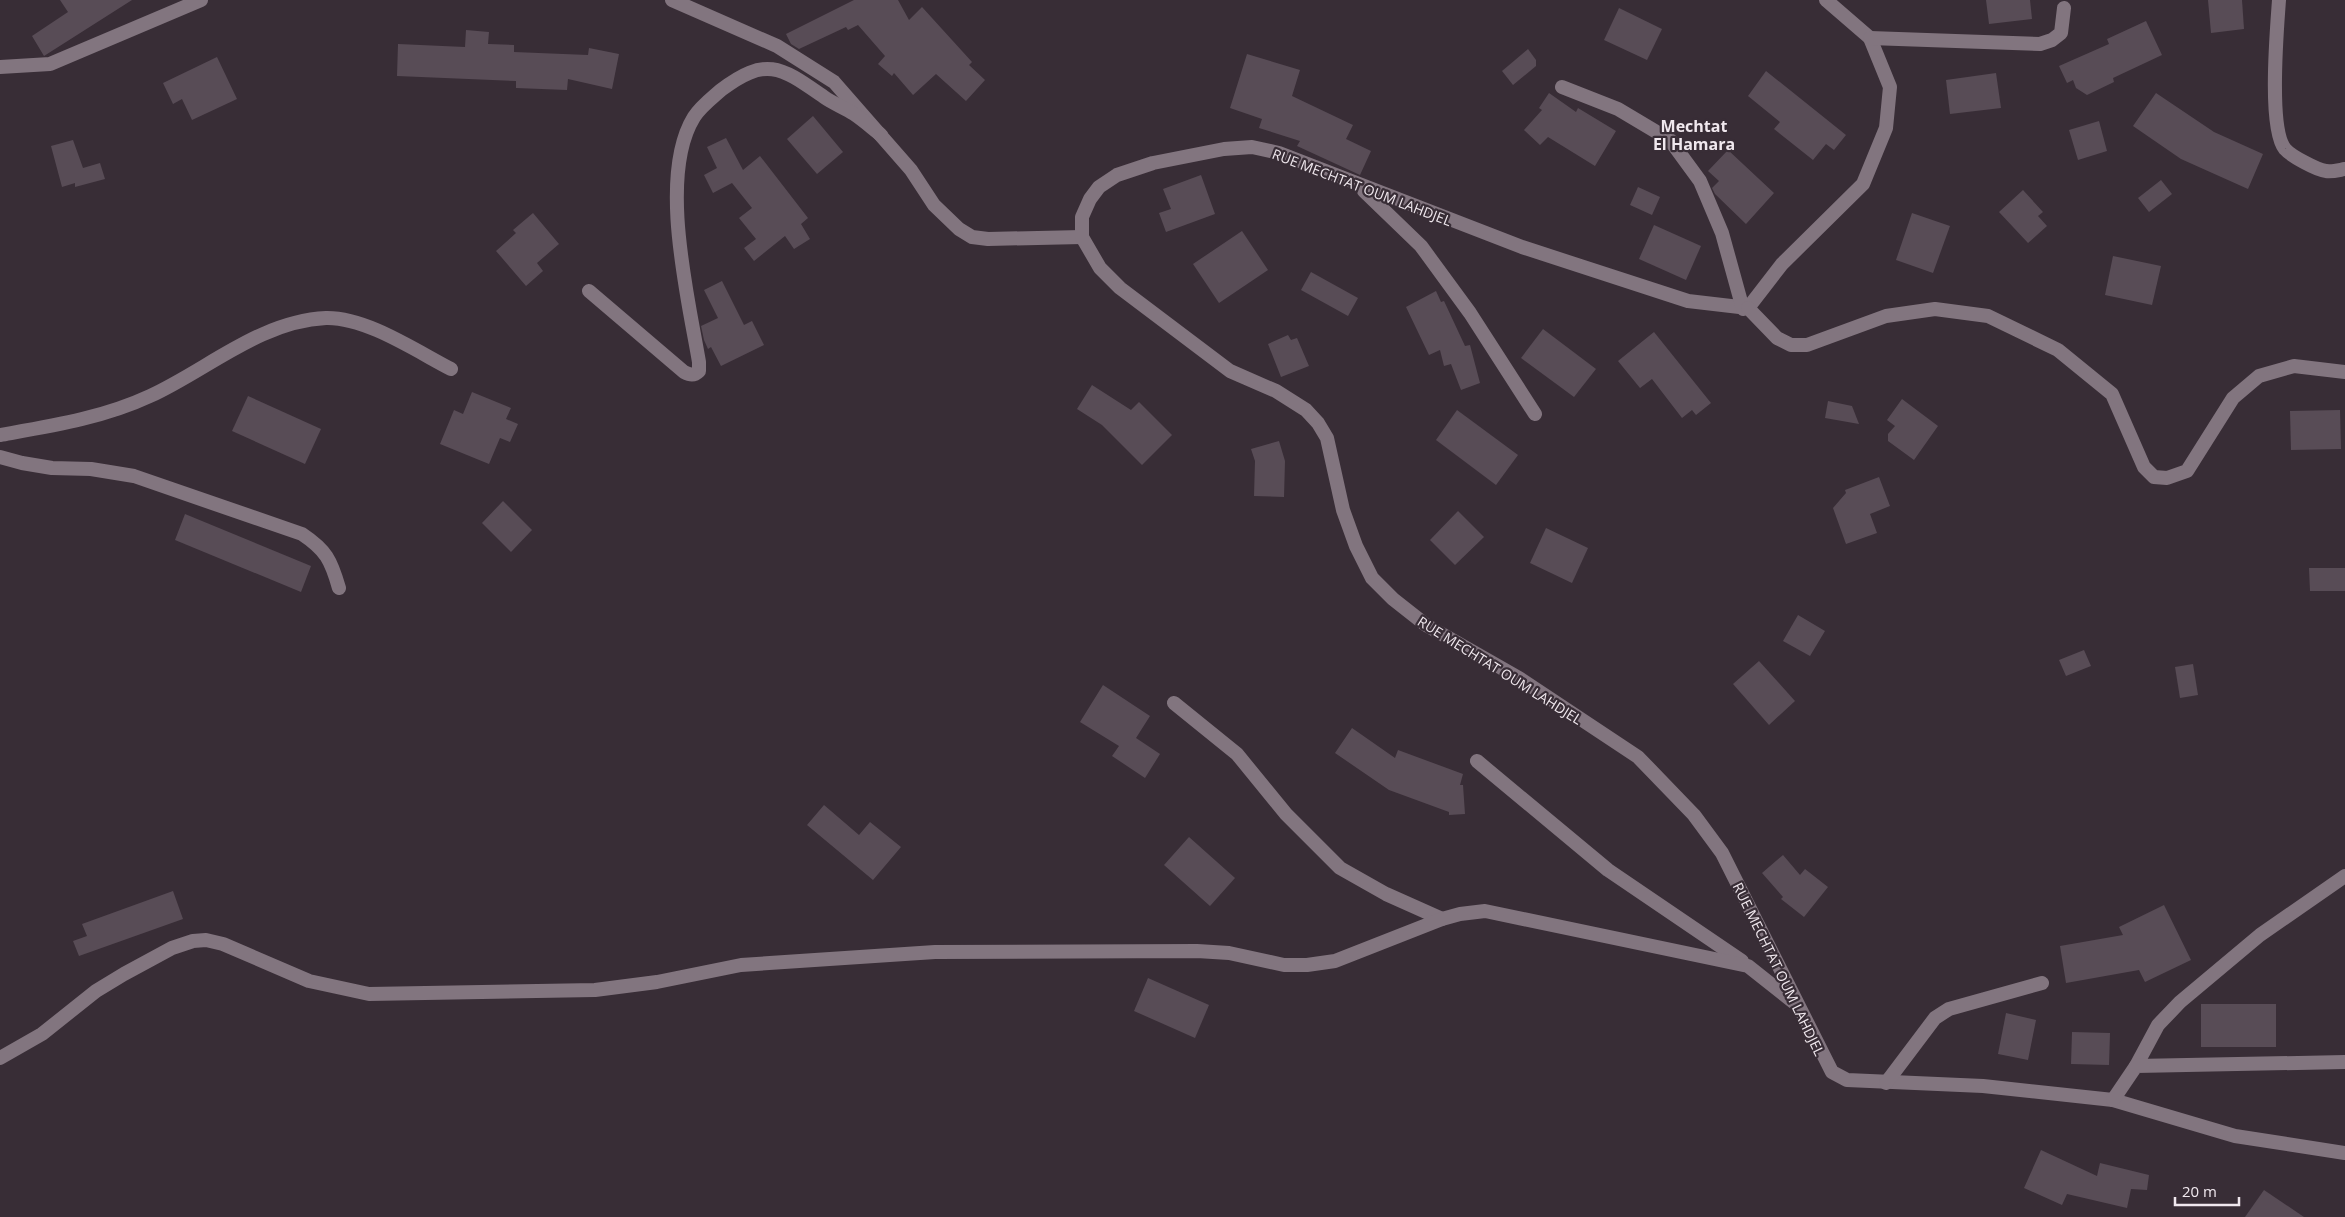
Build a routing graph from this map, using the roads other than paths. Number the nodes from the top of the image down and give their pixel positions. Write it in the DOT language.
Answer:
graph roads {
  1 [pos="199,0"];
  2 [pos="672,0"];
  3 [pos="1826,0"];
  4 [pos="2279,0"];
  5 [pos="2064,8"];
  6 [pos="1870,38"];
  7 [pos="0,67"];
  8 [pos="1562,87"];
  9 [pos="881,135"];
  10 [pos="2345,170"];
  11 [pos="1359,186"];
  12 [pos="1082,238"];
  13 [pos="589,291"];
  14 [pos="1745,308"];
  15 [pos="451,369"];
  16 [pos="2345,372"];
  17 [pos="1535,414"];
  18 [pos="0,435"];
  19 [pos="0,457"];
  20 [pos="339,588"];
  21 [pos="1174,703"];
  22 [pos="1477,761"];
  23 [pos="2345,876"];
  24 [pos="1442,919"];
  25 [pos="1748,966"];
  26 [pos="2042,983"];
  27 [pos="1800,1007"];
  28 [pos="0,1058"];
  29 [pos="2345,1062"];
  30 [pos="2136,1066"];
  31 [pos="1886,1083"];
  32 [pos="2113,1100"];
  33 [pos="2345,1153"];
  1 -- 7 [label="street"];
  2 -- 9 [label="street"];
  3 -- 6 [label="street"];
  4 -- 10 [label="street"];
  5 -- 6 [label="street"];
  6 -- 14 [label="street"];
  8 -- 14 [label="street"];
  9 -- 12 [label="street"];
  9 -- 13 [label="street"];
  11 -- 12 [label="street, RUE MECHTAT OUM LAHDJEL"];
  11 -- 14 [label="street, RUE MECHTAT OUM LAHDJEL"];
  11 -- 17 [label="street"];
  12 -- 27 [label="street, RUE MECHTAT OUM LAHDJEL"];
  14 -- 16 [label="street"];
  15 -- 18 [label="street"];
  19 -- 20 [label="street"];
  21 -- 24 [label="street"];
  22 -- 25 [label="street"];
  23 -- 30 [label="street"];
  24 -- 25 [label="street"];
  24 -- 28 [label="street"];
  25 -- 27 [label="street"];
  26 -- 31 [label="street"];
  27 -- 31 [label="street, RUE MECHTAT OUM LAHDJEL"];
  29 -- 30 [label="street"];
  30 -- 32 [label="street"];
  31 -- 32 [label="street, RUE MECHTAT OUM LAHDJEL"];
  32 -- 33 [label="street, RUE MECHTAT OUM LAHDJEL"];
}
